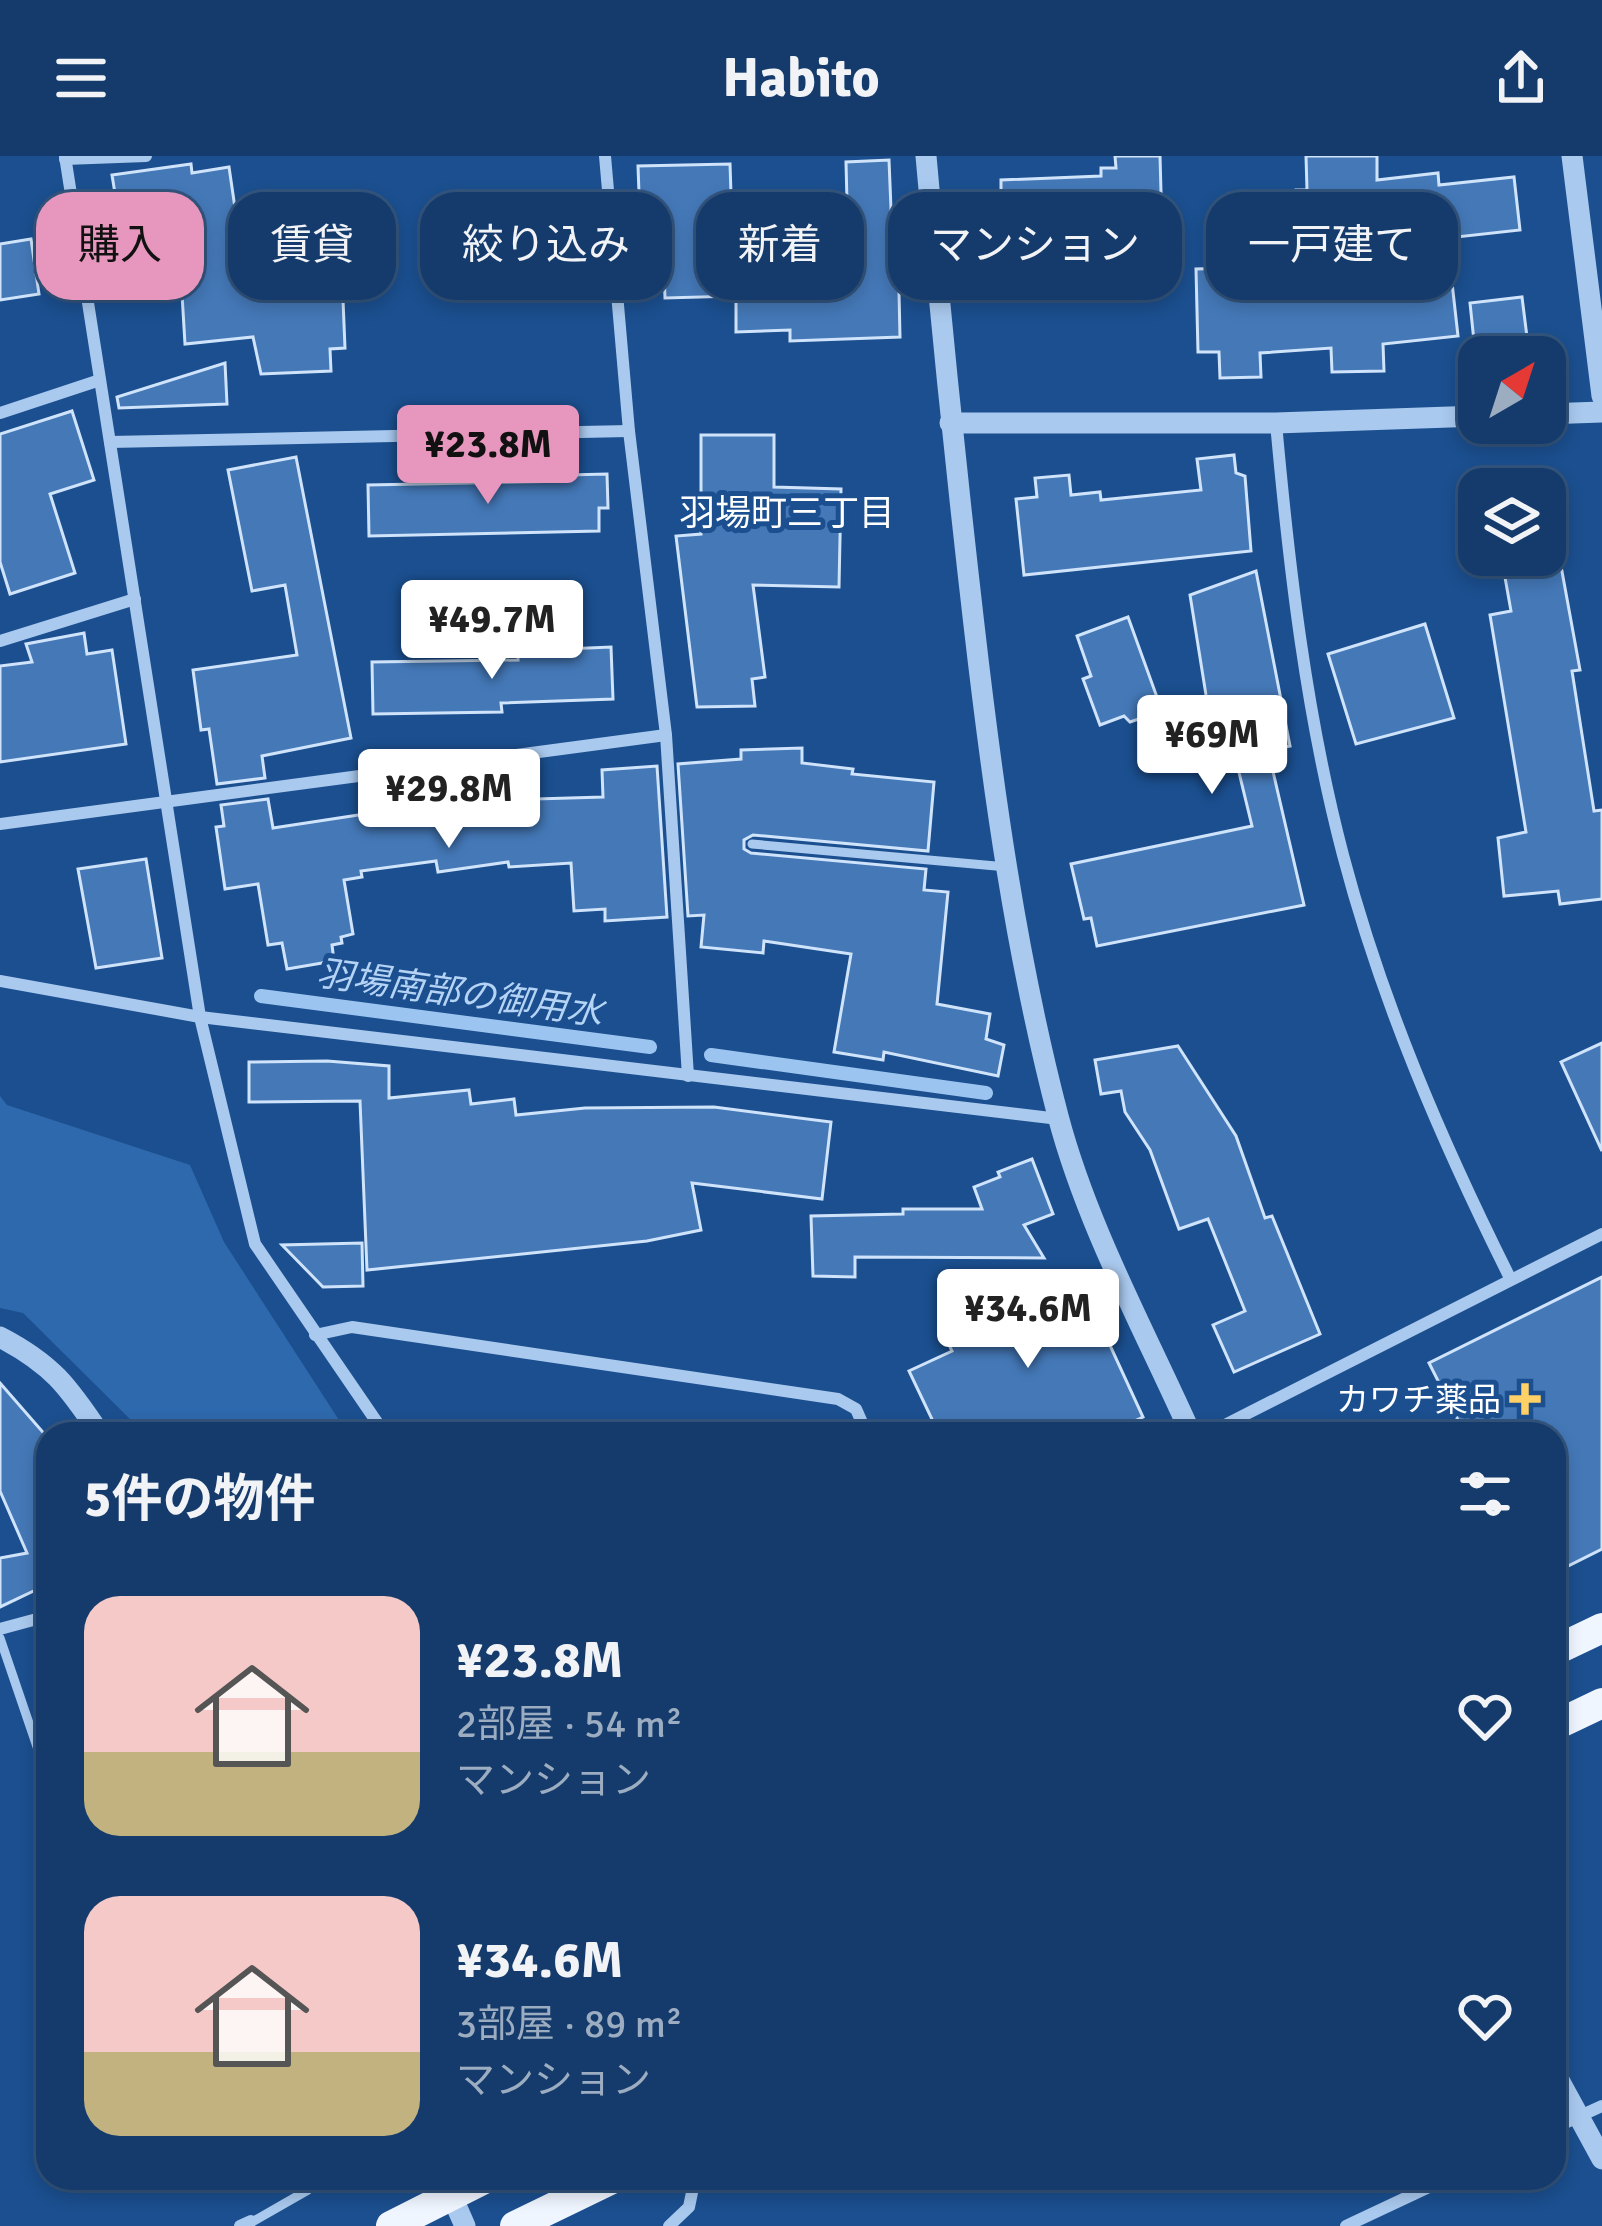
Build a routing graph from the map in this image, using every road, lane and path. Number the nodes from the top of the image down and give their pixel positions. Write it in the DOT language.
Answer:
graph roads {
  1 [pos="146,156"];
  2 [pos="605,156"];
  3 [pos="926,156"];
  4 [pos="1572,156"];
  5 [pos="65,158"];
  6 [pos="100,380"];
  7 [pos="1602,396"];
  8 [pos="1602,412"];
  9 [pos="0,413"];
  10 [pos="1566,413"];
  11 [pos="1458,417"];
  12 [pos="950,423"];
  13 [pos="1276,423"];
  14 [pos="629,431"];
  15 [pos="110,442"];
  16 [pos="135,598"];
  17 [pos="0,641"];
  18 [pos="666,735"];
  19 [pos="165,802"];
  20 [pos="0,824"];
  21 [pos="752,844"];
  22 [pos="1007,867"];
  23 [pos="0,981"];
  24 [pos="200,1017"];
  25 [pos="688,1076"];
  26 [pos="1059,1119"];
  27 [pos="1602,1234"];
  28 [pos="1510,1278"];
  29 [pos="315,1335"];
  30 [pos="0,1337"];
  31 [pos="91,1422"];
  32 [pos="377,1422"];
  33 [pos="862,1422"];
  34 [pos="1186,1422"];
  35 [pos="1230,1422"];
  36 [pos="36,1620"];
  37 [pos="1602,1628"];
  38 [pos="0,1634"];
  39 [pos="1566,1645"];
  40 [pos="1602,1703"];
  41 [pos="1566,1720"];
  42 [pos="36,1743"];
  43 [pos="1566,2092"];
  44 [pos="1602,2106"];
  45 [pos="1580,2116"];
  46 [pos="1566,2122"];
  47 [pos="1602,2159"];
  48 [pos="308,2190"];
  49 [pos="449,2190"];
  50 [pos="462,2190"];
  51 [pos="589,2190"];
  52 [pos="693,2190"];
  53 [pos="1422,2190"];
  54 [pos="248,2224"];
  55 [pos="391,2226"];
  56 [pos="465,2226"];
  57 [pos="515,2226"];
  58 [pos="669,2226"];
  59 [pos="1346,2226"];
  1 -- 5 [label="street"];
  2 -- 14 [label="street"];
  3 -- 12 [label="street"];
  4 -- 7 [label="street"];
  5 -- 6 [label="street"];
  6 -- 9 [label="street"];
  6 -- 15 [label="street"];
  8 -- 10 [label="street"];
  11 -- 13 [label="street"];
  12 -- 13 [label="street"];
  12 -- 22 [label="street"];
  13 -- 28 [label="street"];
  14 -- 15 [label="street"];
  14 -- 18 [label="street"];
  15 -- 16 [label="street"];
  16 -- 17 [label="street"];
  16 -- 19 [label="street"];
  18 -- 19 [label="street"];
  18 -- 25 [label="street"];
  19 -- 20 [label="street"];
  19 -- 24 [label="street"];
  21 -- 22 [label="lane"];
  22 -- 26 [label="street"];
  23 -- 24 [label="street"];
  24 -- 25 [label="street"];
  24 -- 29 [label="street"];
  25 -- 26 [label="street"];
  26 -- 34 [label="street"];
  27 -- 28 [label="street"];
  28 -- 35 [label="street"];
  29 -- 32 [label="street"];
  29 -- 33 [label="street"];
  30 -- 31 [label="street"];
  36 -- 38 [label="street"];
  37 -- 39 [label="main road"];
  38 -- 42 [label="lane"];
  40 -- 41 [label="main road"];
  43 -- 45 [label="street"];
  44 -- 45 [label="street"];
  45 -- 46 [label="street"];
  45 -- 47 [label="street"];
  48 -- 54 [label="lane"];
  49 -- 56 [label="street"];
  50 -- 55 [label="main road, bridge"];
  51 -- 57 [label="main road"];
  52 -- 58 [label="street"];
  53 -- 59 [label="street"];
}
